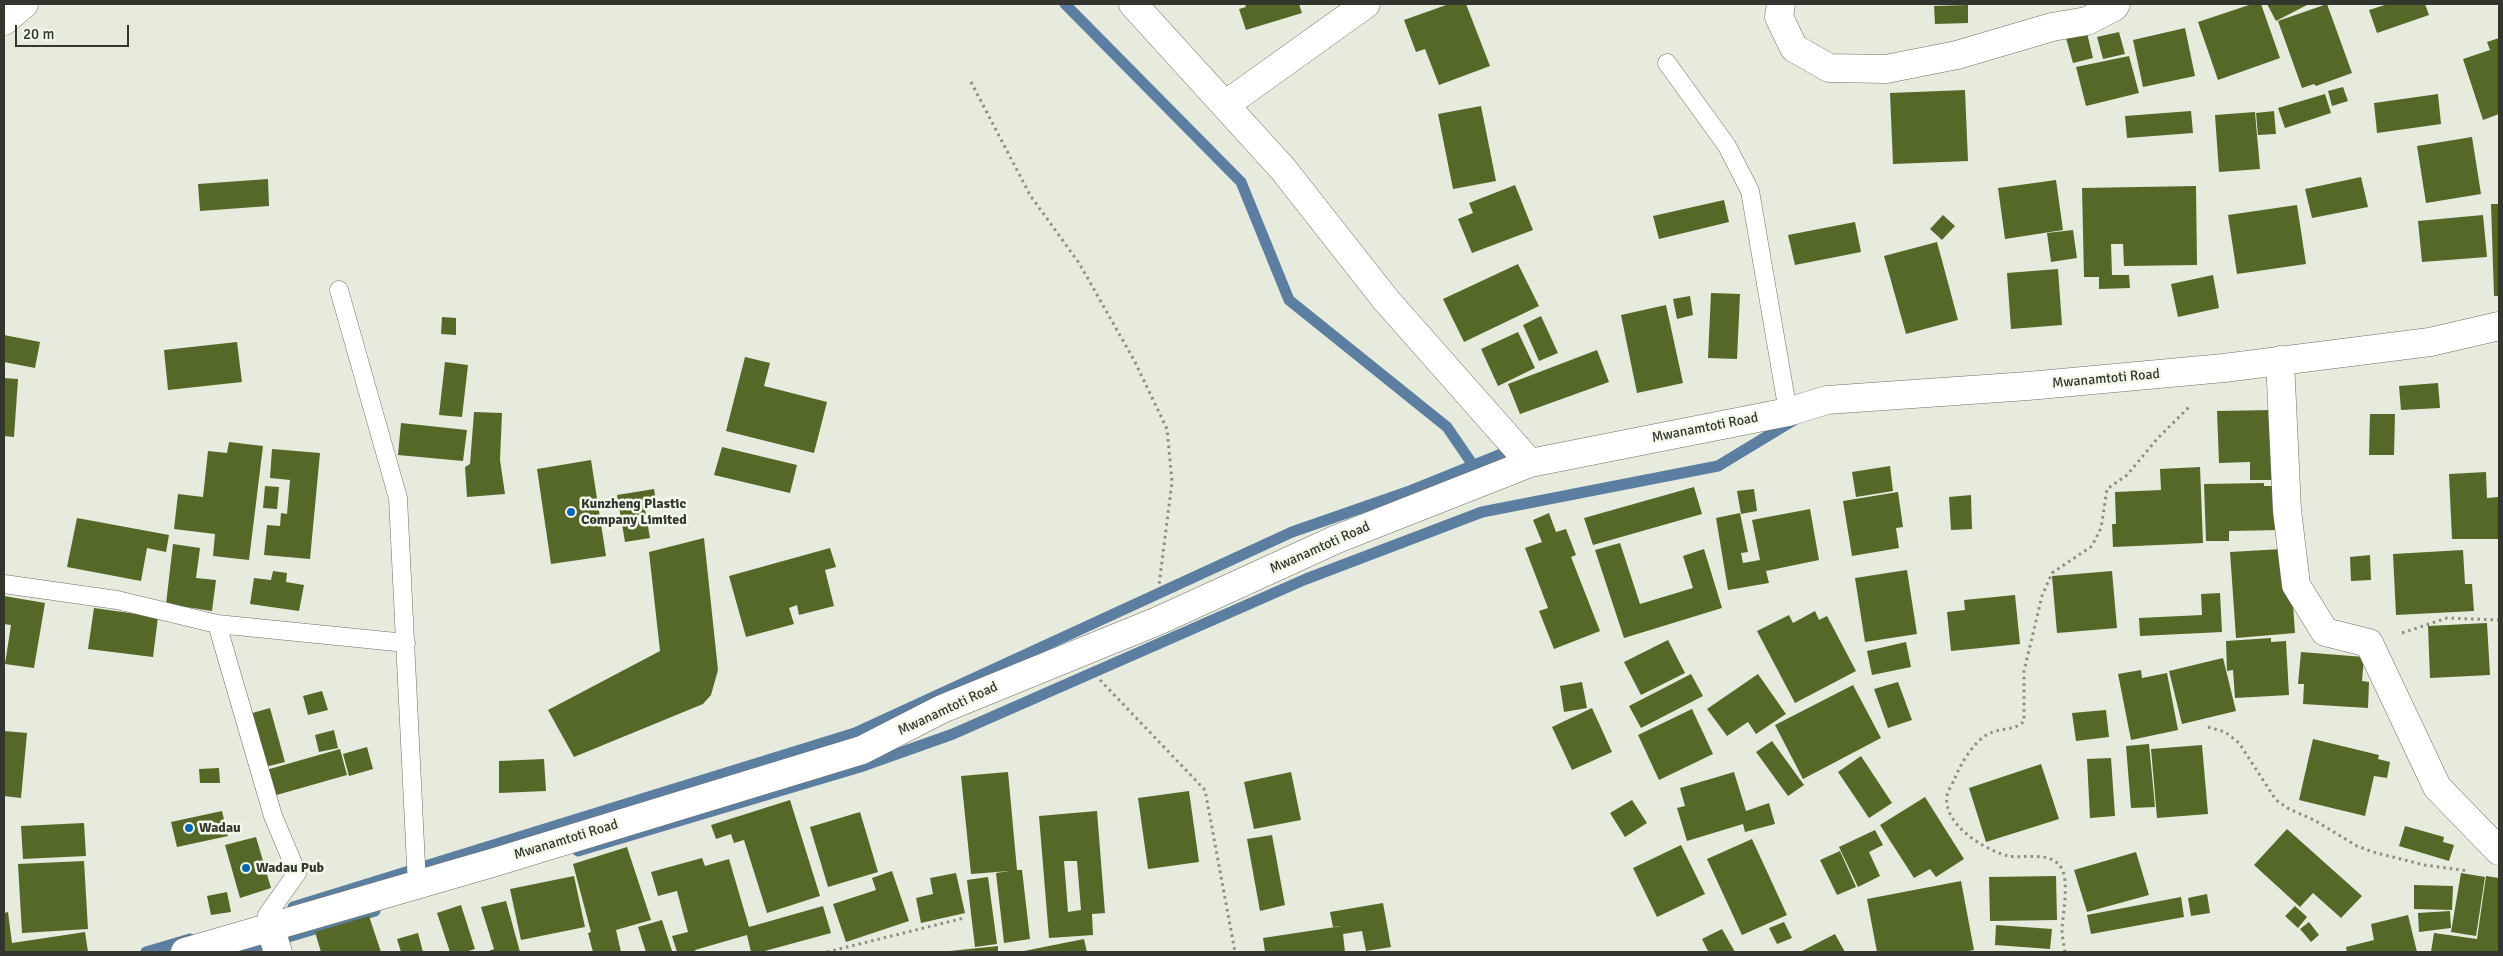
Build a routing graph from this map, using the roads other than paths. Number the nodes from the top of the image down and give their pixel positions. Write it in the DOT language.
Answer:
graph roads {
  1 [pos="24,4"];
  2 [pos="1133,4"];
  3 [pos="1366,4"];
  4 [pos="1781,4"];
  5 [pos="2116,4"];
  6 [pos="4,21"];
  7 [pos="1667,63"];
  8 [pos="1225,105"];
  9 [pos="339,290"];
  10 [pos="2499,326"];
  11 [pos="2280,360"];
  12 [pos="1788,412"];
  13 [pos="1530,464"];
  14 [pos="4,584"];
  15 [pos="217,624"];
  16 [pos="406,643"];
  17 [pos="2499,851"];
  18 [pos="417,884"];
  19 [pos="274,940"];
  20 [pos="185,952"];
  1 -- 6 [label="street"];
  2 -- 8 [label="street"];
  3 -- 8 [label="street"];
  4 -- 5 [label="street"];
  7 -- 12 [label="lane"];
  8 -- 13 [label="street"];
  9 -- 16 [label="lane"];
  10 -- 11 [label="street, Mwanamtoti Road"];
  11 -- 12 [label="street, Mwanamtoti Road"];
  11 -- 17 [label="street"];
  12 -- 13 [label="street, Mwanamtoti Road"];
  13 -- 18 [label="street, Mwanamtoti Road"];
  14 -- 15 [label="lane"];
  15 -- 16 [label="lane"];
  15 -- 19 [label="lane"];
  16 -- 18 [label="lane"];
  18 -- 19 [label="street, Mwanamtoti Road"];
  19 -- 20 [label="street, Mwanamtoti Road"];
}
